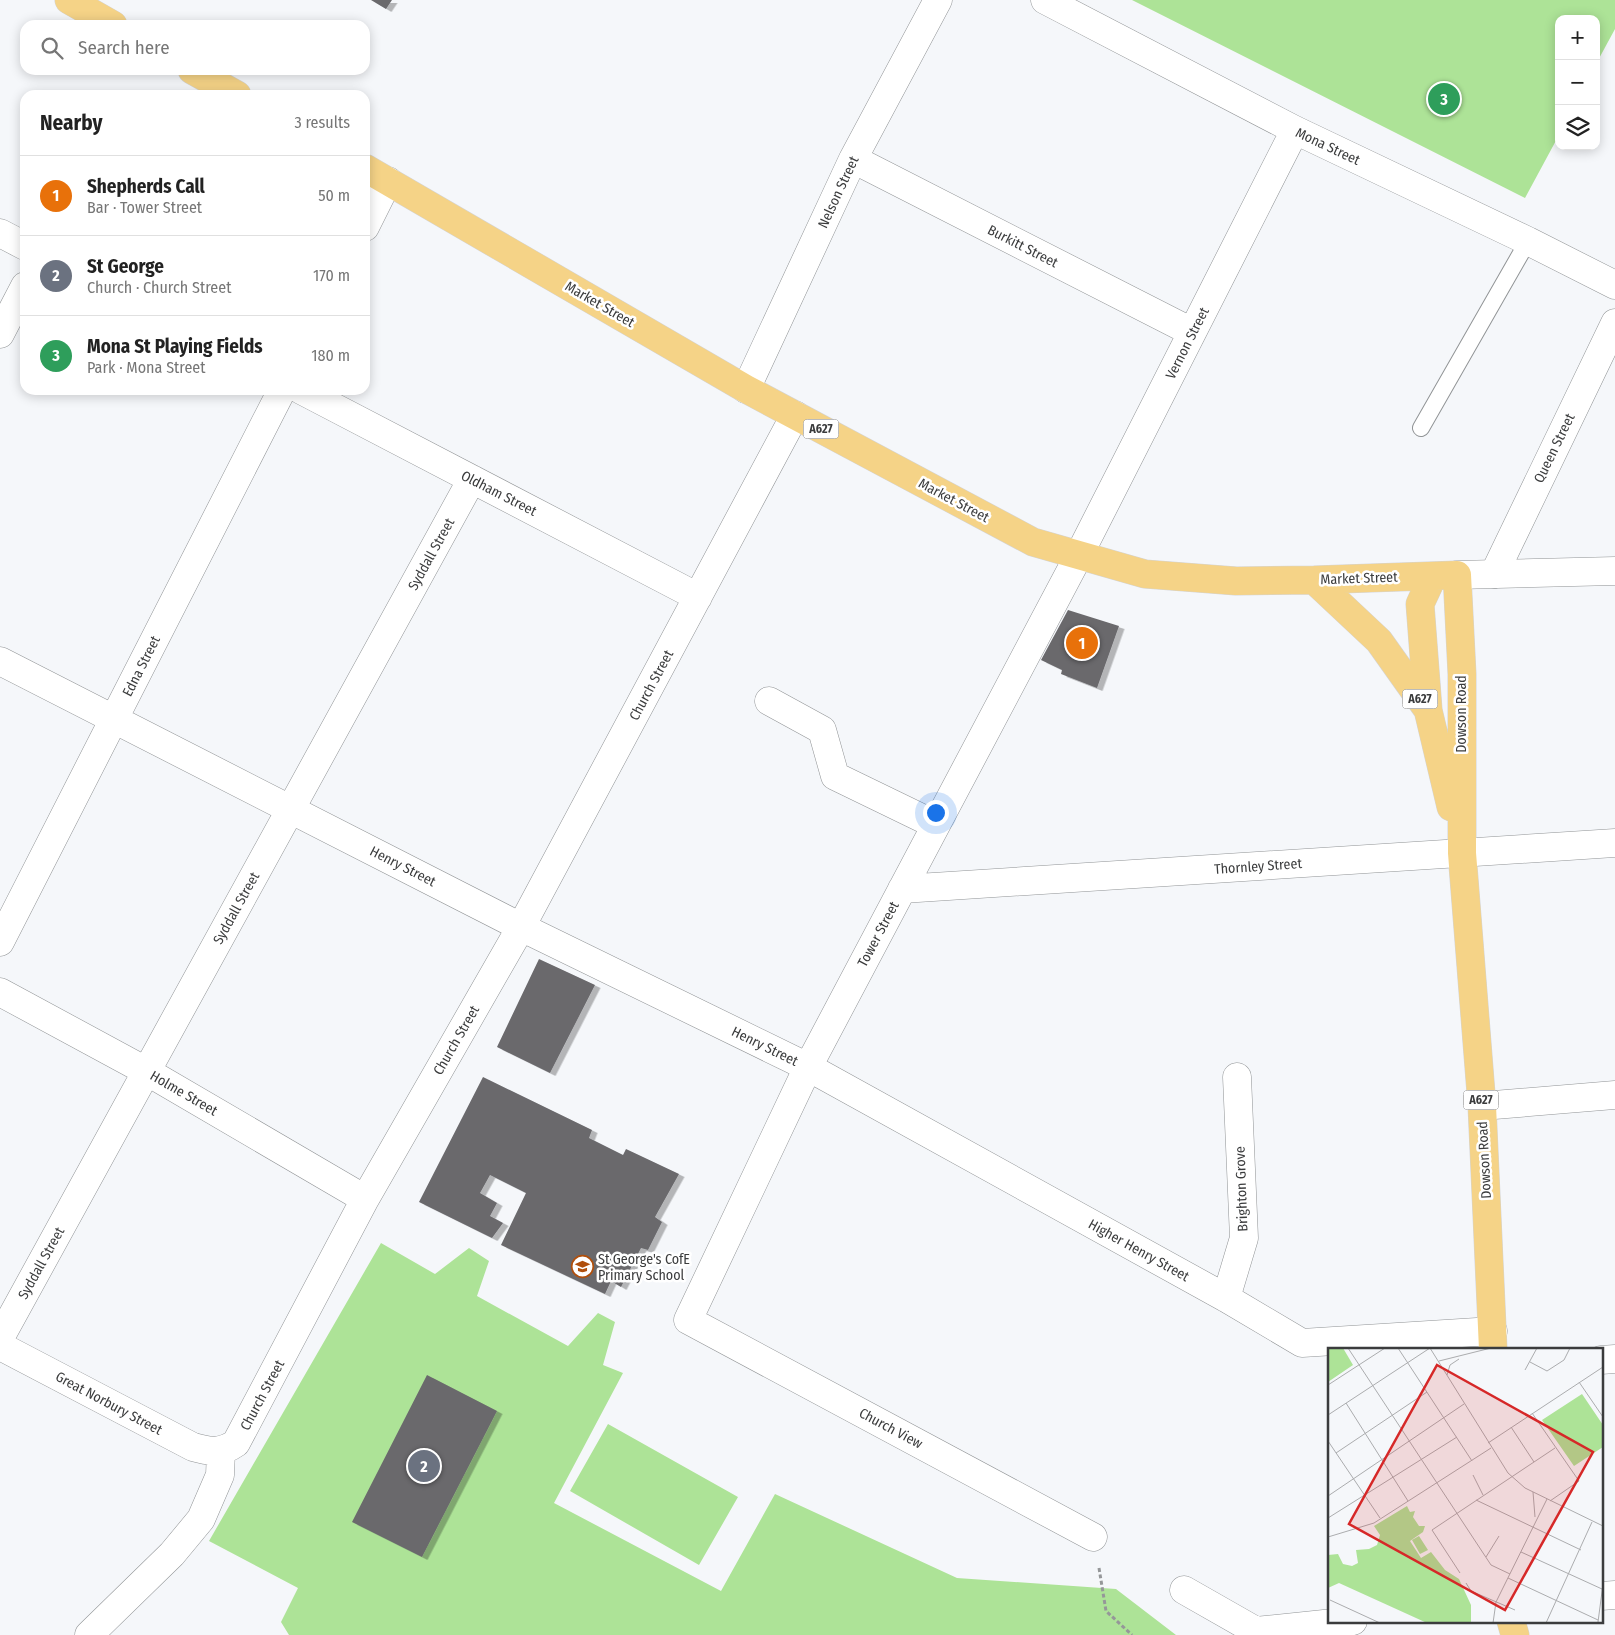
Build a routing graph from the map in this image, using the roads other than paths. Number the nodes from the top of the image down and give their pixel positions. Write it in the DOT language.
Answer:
graph roads {
  1 [pos="69,0"];
  2 [pos="111,0"];
  3 [pos="938,0"];
  4 [pos="1045,0"];
  5 [pos="104,20"];
  6 [pos="119,20"];
  7 [pos="201,75"];
  8 [pos="227,90"];
  9 [pos="1295,130"];
  10 [pos="853,159"];
  11 [pos="370,171"];
  12 [pos="388,181"];
  13 [pos="370,217"];
  14 [pos="0,233"];
  15 [pos="1528,240"];
  16 [pos="20,243"];
  17 [pos="1615,285"];
  18 [pos="20,296"];
  19 [pos="1615,323"];
  20 [pos="1192,332"];
  21 [pos="0,334"];
  22 [pos="746,389"];
  23 [pos="279,395"];
  24 [pos="311,395"];
  25 [pos="795,415"];
  26 [pos="1422,428"];
  27 [pos="472,479"];
  28 [pos="1079,555"];
  29 [pos="1615,571"];
  30 [pos="1494,574"];
  31 [pos="1445,575"];
  32 [pos="1314,580"];
  33 [pos="698,597"];
  34 [pos="0,661"];
  35 [pos="769,701"];
  36 [pos="1428,710"];
  37 [pos="114,720"];
  38 [pos="290,809"];
  39 [pos="936,825"];
  40 [pos="1615,843"];
  41 [pos="1462,853"];
  42 [pos="902,889"];
  43 [pos="521,927"];
  44 [pos="0,942"];
  45 [pos="0,992"];
  46 [pos="808,1067"];
  47 [pos="146,1071"];
  48 [pos="1237,1077"];
  49 [pos="1615,1095"];
  50 [pos="1482,1106"];
  51 [pos="365,1199"];
  52 [pos="1226,1298"];
  53 [pos="688,1320"];
  54 [pos="0,1338"];
  55 [pos="1493,1340"];
  56 [pos="0,1346"];
  57 [pos="1615,1359"];
  58 [pos="1602,1360"];
  59 [pos="221,1451"];
  60 [pos="1093,1537"];
  61 [pos="1184,1590"];
  62 [pos="1615,1595"];
  63 [pos="1602,1596"];
  64 [pos="1343,1622"];
  65 [pos="1511,1622"];
  66 [pos="89,1635"];
  67 [pos="1515,1635"];
  1 -- 5 [label="main road"];
  2 -- 6 [label="main road"];
  3 -- 10 [label="street, Nelson Street"];
  4 -- 9 [label="street, Mona Street"];
  7 -- 8 [label="main road"];
  9 -- 15 [label="street, Mona Street"];
  9 -- 20 [label="street, Vernon Street"];
  10 -- 20 [label="street, Burkitt Street"];
  10 -- 22 [label="street, Nelson Street"];
  11 -- 12 [label="main road, Market Street / A627"];
  12 -- 13 [label="street"];
  12 -- 22 [label="main road, Market Street / A627"];
  14 -- 16 [label="street"];
  15 -- 17 [label="street, Mona Street"];
  15 -- 26 [label="lane"];
  18 -- 21 [label="street"];
  19 -- 30 [label="street, Queen Street"];
  20 -- 28 [label="street, Vernon Street"];
  22 -- 25 [label="main road, Market Street / A627"];
  23 -- 37 [label="street, Edna Street"];
  24 -- 27 [label="street, Oldham Street"];
  25 -- 28 [label="main road, Market Street / A627"];
  25 -- 33 [label="street, Church Street"];
  27 -- 33 [label="street, Oldham Street"];
  27 -- 38 [label="street, Syddall Street"];
  28 -- 32 [label="main road, Market Street / A627"];
  28 -- 39 [label="street, Tower Street"];
  29 -- 30 [label="street, Market Street"];
  30 -- 31 [label="street, Market Street"];
  31 -- 32 [label="main road, Market Street / A627"];
  31 -- 36 [label="main road, A627"];
  31 -- 41 [label="main road, Dowson Road / A627"];
  32 -- 36 [label="main road, Dowson Road / A627"];
  33 -- 43 [label="street, Church Street"];
  34 -- 37 [label="street, Henry Street"];
  35 -- 39 [label="street"];
  36 -- 41 [label="main road, Dowson Road / A627"];
  37 -- 38 [label="street, Henry Street"];
  37 -- 44 [label="street, Edna Street"];
  38 -- 43 [label="street, Henry Street"];
  38 -- 47 [label="street, Syddall Street"];
  39 -- 42 [label="street, Tower Street"];
  40 -- 41 [label="street, Thornley Street"];
  41 -- 42 [label="street, Thornley Street"];
  41 -- 50 [label="main road, Dowson Road / A627"];
  42 -- 46 [label="street, Tower Street"];
  43 -- 46 [label="street, Henry Street"];
  43 -- 51 [label="street, Church Street"];
  45 -- 47 [label="street, Holme Street"];
  46 -- 52 [label="street, Higher Henry Street"];
  46 -- 53 [label="street, Tower Street"];
  47 -- 51 [label="street, Holme Street"];
  47 -- 54 [label="street, Syddall Street"];
  48 -- 52 [label="street, Brighton Grove"];
  49 -- 50 [label="street"];
  50 -- 55 [label="main road, Dowson Road / A627"];
  51 -- 59 [label="street, Church Street"];
  52 -- 55 [label="street, Higher Henry Street"];
  53 -- 60 [label="street, Church View"];
  56 -- 59 [label="street, Great Norbury Street"];
  57 -- 58 [label="street"];
  59 -- 66 [label="street"];
  61 -- 64 [label="street"];
  62 -- 63 [label="street"];
  65 -- 67 [label="main road"];
}
